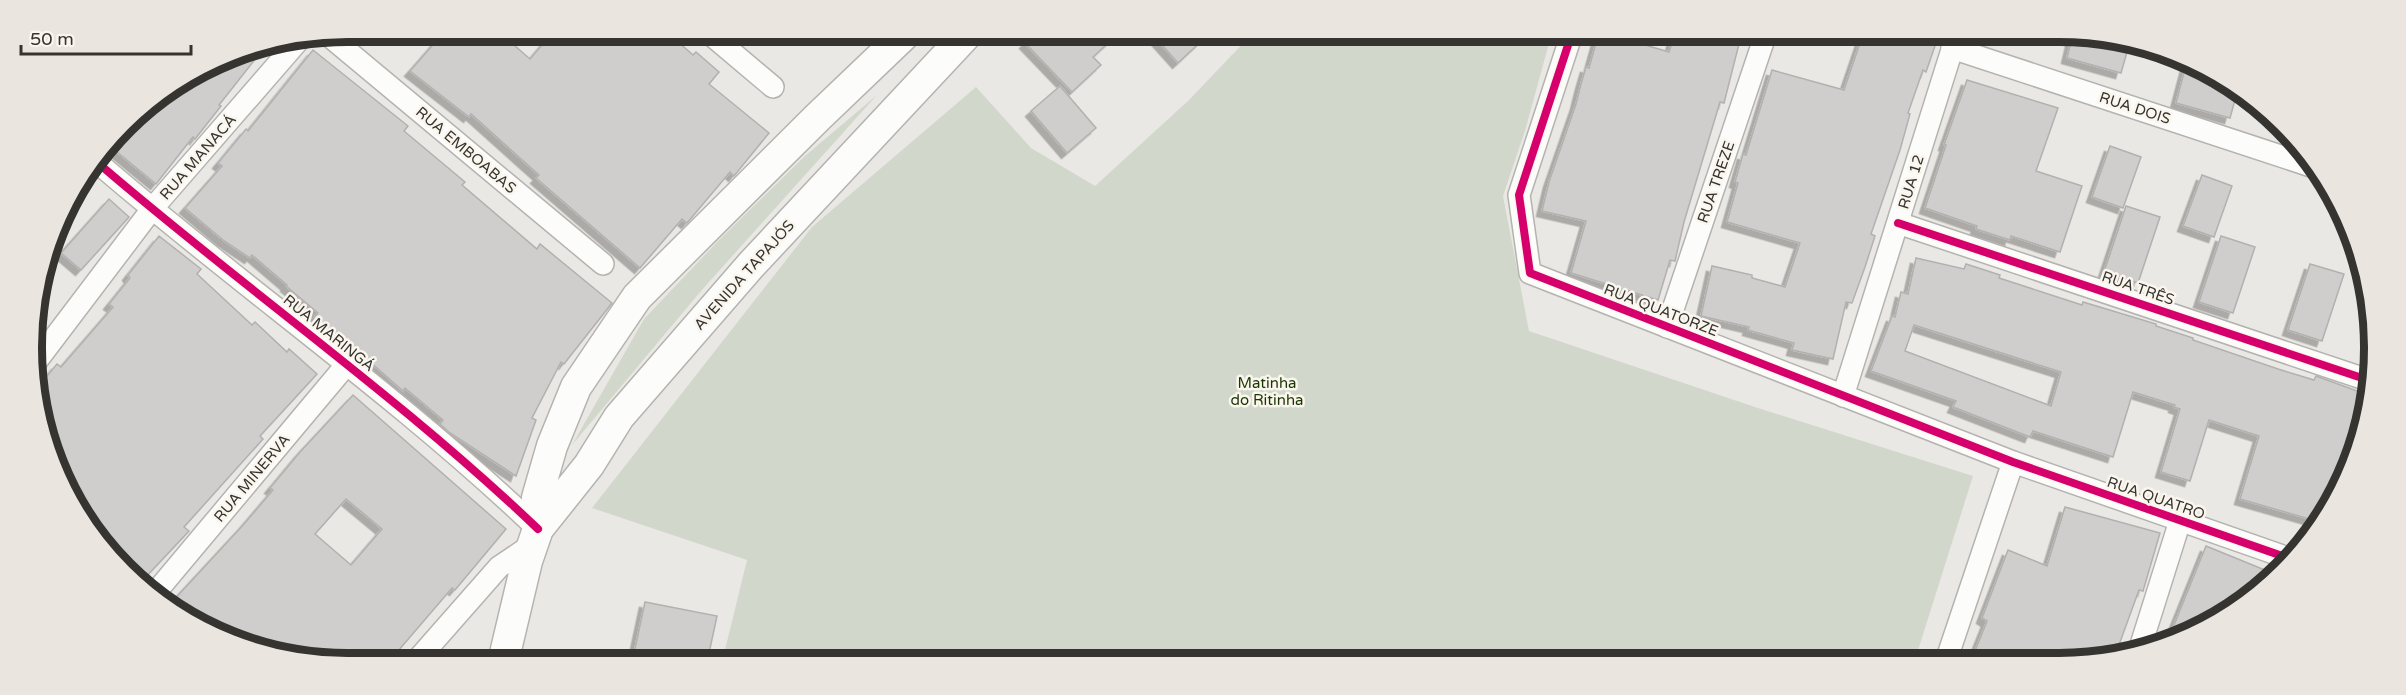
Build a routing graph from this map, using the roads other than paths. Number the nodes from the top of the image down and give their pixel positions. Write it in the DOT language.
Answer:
graph roads {
  1 [pos="720,42"];
  2 [pos="897,42"];
  3 [pos="898,42"];
  4 [pos="960,42"];
  5 [pos="1569,42"];
  6 [pos="1763,42"];
  7 [pos="1954,42"];
  8 [pos="337,43"];
  9 [pos="293,47"];
  10 [pos="930,74"];
  11 [pos="773,87"];
  12 [pos="2301,162"];
  13 [pos="102,166"];
  14 [pos="152,209"];
  15 [pos="1898,223"];
  16 [pos="603,264"];
  17 [pos="1667,327"];
  18 [pos="42,354"];
  19 [pos="347,364"];
  20 [pos="2362,378"];
  21 [pos="1843,396"];
  22 [pos="2013,462"];
  23 [pos="2180,521"];
  24 [pos="536,537"];
  25 [pos="2282,556"];
  26 [pos="159,588"];
  27 [pos="2142,642"];
  28 [pos="423,653"];
  29 [pos="505,653"];
  30 [pos="1949,653"];
  1 -- 11 [label="street"];
  2 -- 24 [label="main road, AVENIDA TAPAJÓS"];
  3 -- 10 [label="main road"];
  4 -- 10 [label="main road, AVENIDA TAPAJÓS"];
  5 -- 17 [label="street, RUA QUATORZE"];
  6 -- 17 [label="street, RUA TREZE"];
  7 -- 12 [label="street, RUA DOIS"];
  7 -- 15 [label="street, RUA 12"];
  8 -- 16 [label="street, RUA EMBOABAS"];
  9 -- 14 [label="street, RUA MANACÁ"];
  10 -- 24 [label="main road, AVENIDA TAPAJÓS"];
  13 -- 14 [label="street, RUA MARINGÁ"];
  14 -- 18 [label="street, RUA MANACÁ"];
  14 -- 19 [label="street, RUA MARINGÁ"];
  15 -- 20 [label="street, RUA TRÊS"];
  15 -- 21 [label="street, RUA 12"];
  17 -- 21 [label="street, RUA QUATORZE"];
  19 -- 24 [label="street, RUA MARINGÁ"];
  19 -- 26 [label="street, RUA MINERVA"];
  21 -- 22 [label="street, RUA QUATORZE"];
  22 -- 23 [label="street, RUA QUATRO"];
  22 -- 30 [label="street"];
  23 -- 25 [label="street, RUA QUATRO"];
  23 -- 27 [label="street"];
  24 -- 28 [label="street"];
  24 -- 29 [label="main road, AVENIDA TAPAJÓS"];
}
